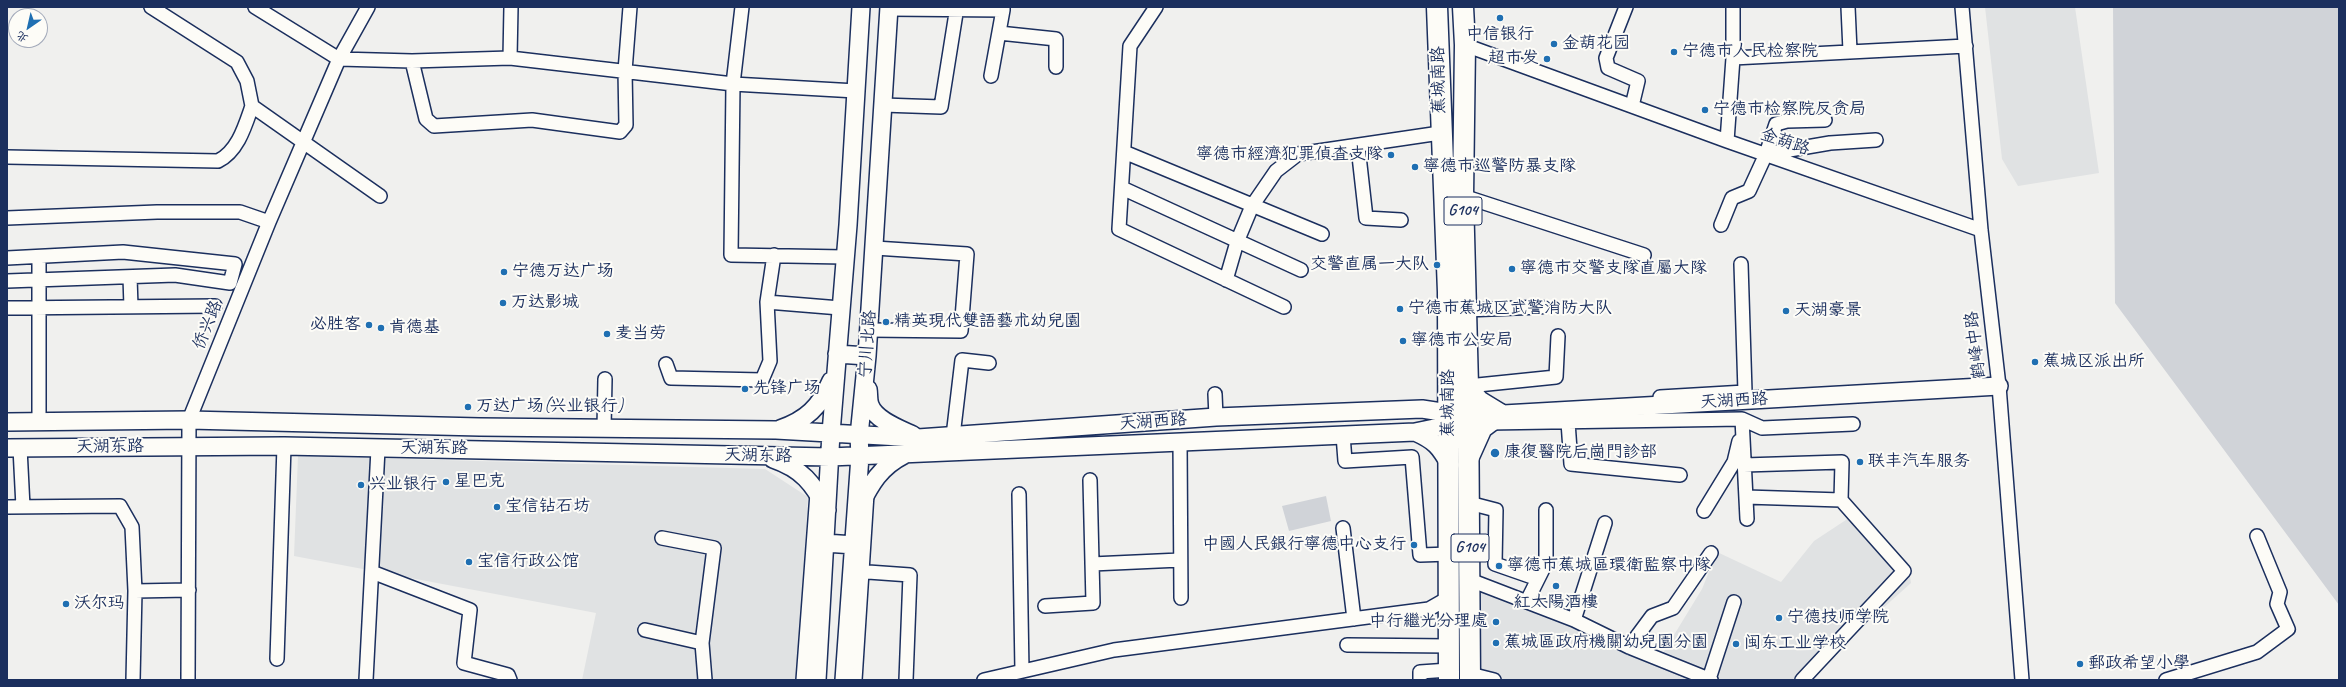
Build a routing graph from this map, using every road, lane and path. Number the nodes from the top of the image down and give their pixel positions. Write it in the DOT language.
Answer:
graph roads {
  1 [pos="151,7"];
  2 [pos="255,7"];
  3 [pos="368,7"];
  4 [pos="511,7"];
  5 [pos="630,7"];
  6 [pos="742,7"];
  7 [pos="861,7"];
  8 [pos="1156,7"];
  9 [pos="1437,7"];
  10 [pos="1463,7"];
  11 [pos="1626,7"];
  12 [pos="1733,7"];
  13 [pos="1848,7"];
  14 [pos="1962,7"];
  15 [pos="889,8"];
  16 [pos="957,8"];
  17 [pos="1003,8"];
  18 [pos="999,33"];
  19 [pos="1465,45"];
  20 [pos="1966,46"];
  21 [pos="1850,51"];
  22 [pos="510,58"];
  23 [pos="1733,58"];
  24 [pos="339,59"];
  25 [pos="412,61"];
  26 [pos="1056,67"];
  27 [pos="625,71"];
  28 [pos="991,76"];
  29 [pos="733,84"];
  30 [pos="856,91"];
  31 [pos="884,105"];
  32 [pos="252,106"];
  33 [pos="1632,106"];
  34 [pos="1826,120"];
  35 [pos="1440,133"];
  36 [pos="1876,140"];
  37 [pos="1727,141"];
  38 [pos="304,144"];
  39 [pos="1358,147"];
  40 [pos="1124,152"];
  41 [pos="1766,154"];
  42 [pos="7,157"];
  43 [pos="1122,188"];
  44 [pos="380,196"];
  45 [pos="1463,196"];
  46 [pos="1252,206"];
  47 [pos="7,218"];
  48 [pos="1400,220"];
  49 [pos="270,222"];
  50 [pos="1721,225"];
  51 [pos="1981,230"];
  52 [pos="1322,234"];
  53 [pos="1237,242"];
  54 [pos="875,248"];
  55 [pos="1644,255"];
  56 [pos="774,256"];
  57 [pos="39,257"];
  58 [pos="845,257"];
  59 [pos="7,258"];
  60 [pos="1741,264"];
  61 [pos="1301,270"];
  62 [pos="130,277"];
  63 [pos="7,280"];
  64 [pos="40,280"];
  65 [pos="1226,280"];
  66 [pos="768,302"];
  67 [pos="215,306"];
  68 [pos="131,307"];
  69 [pos="1284,307"];
  70 [pos="1541,307"];
  71 [pos="7,308"];
  72 [pos="40,308"];
  73 [pos="840,308"];
  74 [pos="1466,310"];
  75 [pos="869,330"];
  76 [pos="1558,336"];
  77 [pos="837,354"];
  78 [pos="988,363"];
  79 [pos="666,364"];
  80 [pos="866,365"];
  81 [pos="836,372"];
  82 [pos="1449,374"];
  83 [pos="605,379"];
  84 [pos="1468,386"];
  85 [pos="1999,386"];
  86 [pos="1215,394"];
  87 [pos="1422,409"];
  88 [pos="1494,415"];
  89 [pos="1468,416"];
  90 [pos="1216,417"];
  91 [pos="1448,419"];
  92 [pos="189,420"];
  93 [pos="39,421"];
  94 [pos="7,422"];
  95 [pos="1568,422"];
  96 [pos="1742,423"];
  97 [pos="1853,424"];
  98 [pos="604,428"];
  99 [pos="776,430"];
  100 [pos="759,432"];
  101 [pos="1415,432"];
  102 [pos="831,433"];
  103 [pos="1343,435"];
  104 [pos="859,436"];
  105 [pos="953,436"];
  106 [pos="1180,442"];
  107 [pos="928,443"];
  108 [pos="189,446"];
  109 [pos="284,446"];
  110 [pos="13,448"];
  111 [pos="378,449"];
  112 [pos="906,454"];
  113 [pos="764,456"];
  114 [pos="860,456"];
  115 [pos="830,457"];
  116 [pos="1469,461"];
  117 [pos="1450,465"];
  118 [pos="1744,465"];
  119 [pos="1680,475"];
  120 [pos="1090,480"];
  121 [pos="867,492"];
  122 [pos="817,493"];
  123 [pos="1019,494"];
  124 [pos="1746,497"];
  125 [pos="1841,500"];
  126 [pos="1469,503"];
  127 [pos="7,507"];
  128 [pos="23,507"];
  129 [pos="1546,510"];
  130 [pos="827,511"];
  131 [pos="1704,511"];
  132 [pos="856,513"];
  133 [pos="1747,519"];
  134 [pos="1605,523"];
  135 [pos="1343,528"];
  136 [pos="2257,536"];
  137 [pos="662,538"];
  138 [pos="825,543"];
  139 [pos="854,545"];
  140 [pos="1711,553"];
  141 [pos="1450,554"];
  142 [pos="1180,560"];
  143 [pos="1092,564"];
  144 [pos="857,571"];
  145 [pos="372,572"];
  146 [pos="1538,579"];
  147 [pos="1470,580"];
  148 [pos="189,590"];
  149 [pos="136,591"];
  150 [pos="1450,597"];
  151 [pos="1180,598"];
  152 [pos="1527,601"];
  153 [pos="1734,602"];
  154 [pos="1045,606"];
  155 [pos="1354,619"];
  156 [pos="1574,620"];
  157 [pos="646,630"];
  158 [pos="702,643"];
  159 [pos="1347,645"];
  160 [pos="1449,646"];
  161 [pos="1629,647"];
  162 [pos="277,659"];
  163 [pos="1022,671"];
  164 [pos="1449,675"];
  165 [pos="1470,677"];
  166 [pos="133,680"];
  167 [pos="188,680"];
  168 [pos="366,680"];
  169 [pos="510,680"];
  170 [pos="705,680"];
  171 [pos="803,680"];
  172 [pos="817,680"];
  173 [pos="844,680"];
  174 [pos="855,680"];
  175 [pos="906,680"];
  176 [pos="984,680"];
  177 [pos="1420,680"];
  178 [pos="1494,680"];
  179 [pos="1710,680"];
  180 [pos="1802,680"];
  181 [pos="2022,680"];
  182 [pos="2166,680"];
  1 -- 32 [label="street"];
  2 -- 24 [label="street"];
  3 -- 24 [label="street, 侨兴路"];
  4 -- 22 [label="street"];
  5 -- 27 [label="street"];
  6 -- 29 [label="street"];
  7 -- 30 [label="main road, 宁川北路"];
  8 -- 40 [label="street"];
  9 -- 35 [label="highway, 蕉城南路 / G104"];
  10 -- 19 [label="highway, 蕉城南路 / G104"];
  11 -- 33 [label="street"];
  12 -- 23 [label="street"];
  13 -- 21 [label="street"];
  14 -- 20 [label="street, 鹤峰中路"];
  15 -- 16 [label="street"];
  15 -- 31 [label="main road, 宁川北路"];
  16 -- 17 [label="street"];
  16 -- 31 [label="street"];
  17 -- 18 [label="street"];
  18 -- 26 [label="street"];
  18 -- 28 [label="street"];
  19 -- 33 [label="street, 金葫路"];
  19 -- 45 [label="highway, 蕉城南路 / G104"];
  20 -- 21 [label="street"];
  20 -- 51 [label="street, 鹤峰中路"];
  21 -- 23 [label="street"];
  22 -- 25 [label="street"];
  22 -- 27 [label="street"];
  23 -- 37 [label="street"];
  24 -- 25 [label="street"];
  24 -- 38 [label="street, 侨兴路"];
  25 -- 27 [label="street"];
  27 -- 29 [label="street"];
  29 -- 30 [label="street"];
  29 -- 56 [label="street"];
  30 -- 58 [label="main road, 宁川北路"];
  31 -- 54 [label="main road, 宁川北路"];
  32 -- 38 [label="street"];
  32 -- 42 [label="street"];
  33 -- 37 [label="street, 金葫路"];
  34 -- 41 [label="street"];
  35 -- 39 [label="street"];
  35 -- 82 [label="highway, 蕉城南路 / G104"];
  36 -- 41 [label="street"];
  37 -- 41 [label="street, 金葫路"];
  38 -- 44 [label="street"];
  38 -- 49 [label="street, 侨兴路"];
  39 -- 46 [label="street"];
  39 -- 48 [label="street"];
  40 -- 43 [label="street"];
  40 -- 46 [label="street"];
  41 -- 50 [label="street"];
  41 -- 51 [label="street, 金葫路"];
  43 -- 53 [label="street"];
  43 -- 65 [label="street"];
  45 -- 55 [label="street"];
  45 -- 74 [label="highway, 蕉城南路 / G104"];
  46 -- 52 [label="street"];
  46 -- 53 [label="street"];
  47 -- 49 [label="street"];
  49 -- 92 [label="street, 侨兴路"];
  51 -- 85 [label="street, 鹤峰中路"];
  53 -- 61 [label="street"];
  53 -- 65 [label="street"];
  54 -- 75 [label="main road, 宁川北路"];
  54 -- 75 [label="street"];
  56 -- 58 [label="street"];
  56 -- 66 [label="street"];
  57 -- 59 [label="street"];
  57 -- 62 [label="street"];
  57 -- 64 [label="street"];
  58 -- 73 [label="main road, 宁川北路"];
  60 -- 88 [label="street"];
  62 -- 64 [label="street"];
  62 -- 68 [label="street"];
  63 -- 64 [label="street"];
  64 -- 72 [label="street"];
  65 -- 69 [label="street"];
  66 -- 73 [label="street"];
  66 -- 79 [label="street"];
  67 -- 68 [label="street"];
  68 -- 72 [label="street"];
  70 -- 74 [label="street"];
  71 -- 72 [label="street"];
  72 -- 93 [label="street"];
  73 -- 77 [label="main road, 宁川北路"];
  74 -- 84 [label="highway, 蕉城南路 / G104"];
  75 -- 80 [label="main road, 宁川北路"];
  76 -- 84 [label="street"];
  77 -- 80 [label="main road"];
  77 -- 81 [label="main road, 宁川北路"];
  78 -- 105 [label="street"];
  80 -- 104 [label="main road, 宁川北路"];
  80 -- 107 [label="main road"];
  81 -- 99 [label="main road"];
  81 -- 102 [label="main road, 宁川北路"];
  82 -- 87 [label="main road"];
  82 -- 91 [label="highway, 蕉城南路 / G104"];
  83 -- 98 [label="street"];
  84 -- 88 [label="main road"];
  84 -- 89 [label="highway, 蕉城南路 / G104"];
  85 -- 88 [label="main road, 天湖西路"];
  85 -- 181 [label="street, 鹤峰中路"];
  86 -- 90 [label="street"];
  87 -- 90 [label="main road, 天湖西路"];
  87 -- 91 [label="main road, 天湖西路"];
  88 -- 89 [label="main road, 天湖西路"];
  88 -- 95 [label="street"];
  88 -- 116 [label="main road"];
  89 -- 91 [label="main road"];
  89 -- 116 [label="highway, 蕉城南路 / G104"];
  90 -- 105 [label="main road, 天湖西路"];
  91 -- 101 [label="main road, 天湖西路"];
  91 -- 117 [label="highway, 蕉城南路 / G104"];
  92 -- 93 [label="main road, 天湖东路"];
  92 -- 98 [label="main road, 天湖东路"];
  92 -- 108 [label="street, 侨兴路"];
  93 -- 94 [label="main road, 天湖东路"];
  95 -- 96 [label="street"];
  95 -- 119 [label="street"];
  96 -- 97 [label="street"];
  96 -- 118 [label="street"];
  96 -- 131 [label="street"];
  98 -- 100 [label="main road, 天湖东路"];
  99 -- 100 [label="main road, 天湖东路"];
  99 -- 102 [label="main road, 天湖东路"];
  100 -- 113 [label="main road"];
  101 -- 103 [label="main road, 天湖西路"];
  101 -- 117 [label="main road"];
  102 -- 104 [label="main road, 天湖东路"];
  102 -- 115 [label="main road, 宁川北路"];
  103 -- 106 [label="main road, 天湖西路"];
  103 -- 141 [label="street"];
  104 -- 107 [label="main road, 天湖西路"];
  104 -- 114 [label="main road, 宁川北路"];
  105 -- 107 [label="main road, 天湖西路"];
  106 -- 107 [label="main road, 天湖西路"];
  106 -- 142 [label="street"];
  107 -- 112 [label="main road, 天湖西路"];
  108 -- 109 [label="main road, 天湖东路"];
  108 -- 110 [label="main road, 天湖东路"];
  108 -- 148 [label="street, 侨兴路"];
  109 -- 111 [label="main road, 天湖东路"];
  109 -- 162 [label="street"];
  110 -- 128 [label="street"];
  111 -- 113 [label="main road, 天湖东路"];
  111 -- 145 [label="street"];
  112 -- 114 [label="main road, 天湖西路"];
  112 -- 121 [label="main road"];
  113 -- 115 [label="main road, 天湖东路"];
  113 -- 122 [label="main road"];
  114 -- 115 [label="main road, 天湖东路"];
  114 -- 132 [label="main road, 宁川北路"];
  115 -- 130 [label="main road, 宁川北路"];
  116 -- 126 [label="highway, 蕉城南路 / G104"];
  117 -- 141 [label="highway, 蕉城南路 / G104"];
  118 -- 124 [label="street"];
  118 -- 125 [label="street"];
  120 -- 143 [label="street"];
  121 -- 132 [label="main road"];
  121 -- 144 [label="street"];
  122 -- 130 [label="main road"];
  122 -- 171 [label="street"];
  123 -- 163 [label="street"];
  124 -- 125 [label="street"];
  124 -- 133 [label="street"];
  125 -- 180 [label="street"];
  126 -- 146 [label="street"];
  126 -- 147 [label="highway, 蕉城南路 / G104"];
  127 -- 128 [label="street"];
  128 -- 149 [label="street"];
  129 -- 146 [label="street"];
  130 -- 138 [label="main road, 宁川北路"];
  132 -- 139 [label="main road, 宁川北路"];
  134 -- 156 [label="street"];
  135 -- 155 [label="street"];
  136 -- 182 [label="street"];
  137 -- 158 [label="street"];
  138 -- 139 [label="main road"];
  138 -- 172 [label="main road, 宁川北路"];
  139 -- 144 [label="main road, 宁川北路"];
  140 -- 161 [label="street"];
  141 -- 150 [label="highway, 蕉城南路 / G104"];
  142 -- 143 [label="street"];
  142 -- 151 [label="street"];
  143 -- 154 [label="street"];
  144 -- 173 [label="main road, 宁川北路"];
  144 -- 174 [label="street"];
  144 -- 175 [label="street"];
  145 -- 168 [label="street"];
  145 -- 169 [label="street"];
  146 -- 152 [label="street"];
  147 -- 152 [label="street"];
  147 -- 165 [label="highway, 蕉城南路 / G104"];
  148 -- 149 [label="street"];
  148 -- 167 [label="street, 侨兴路"];
  149 -- 166 [label="street"];
  150 -- 155 [label="street"];
  150 -- 160 [label="highway, 蕉城南路 / G104"];
  152 -- 156 [label="street"];
  153 -- 179 [label="street"];
  155 -- 163 [label="street"];
  156 -- 161 [label="street"];
  157 -- 158 [label="street"];
  158 -- 170 [label="street"];
  159 -- 160 [label="street"];
  160 -- 164 [label="highway, 蕉城南路 / G104"];
  161 -- 179 [label="street"];
  163 -- 176 [label="street"];
  164 -- 177 [label="street"];
  165 -- 178 [label="street"];
}
